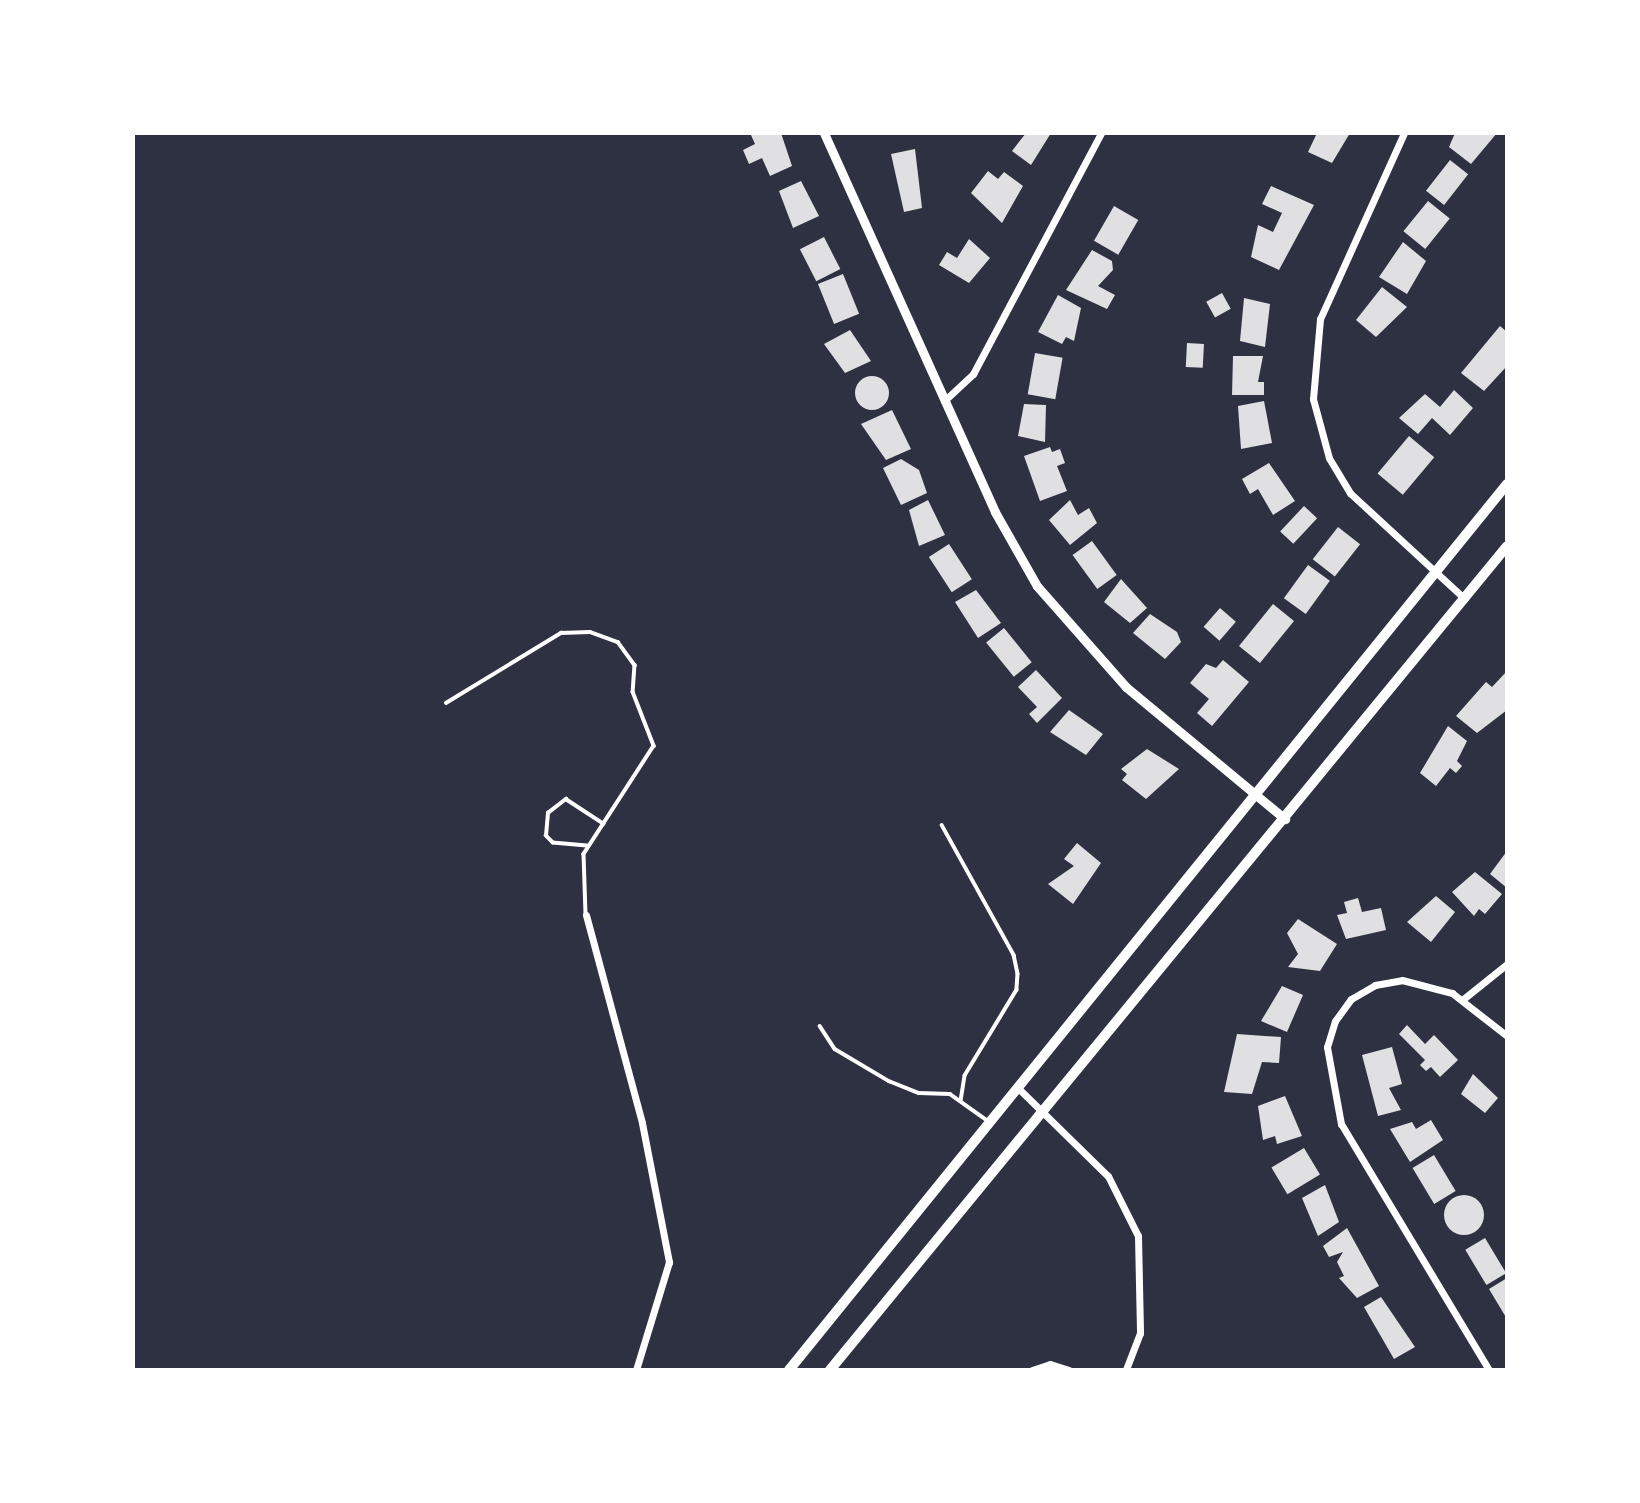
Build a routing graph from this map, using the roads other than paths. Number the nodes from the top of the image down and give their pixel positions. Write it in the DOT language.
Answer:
graph roads {
  1 [pos="1101,133"];
  2 [pos="1404,133"];
  3 [pos="827,136"];
  4 [pos="944,401"];
  5 [pos="1507,484"];
  6 [pos="1507,546"];
  7 [pos="1434,573"];
  8 [pos="1465,599"];
  9 [pos="446,703"];
  10 [pos="1255,793"];
  11 [pos="1286,818"];
  12 [pos="604,824"];
  13 [pos="942,825"];
  14 [pos="589,846"];
  15 [pos="586,915"];
  16 [pos="1507,964"];
  17 [pos="1462,1000"];
  18 [pos="820,1026"];
  19 [pos="1507,1036"];
  20 [pos="1018,1088"];
  21 [pos="961,1101"];
  22 [pos="1045,1110"];
  23 [pos="990,1122"];
  24 [pos="636,1370"];
  25 [pos="789,1370"];
  26 [pos="831,1370"];
  27 [pos="1032,1370"];
  28 [pos="1069,1370"];
  29 [pos="1126,1370"];
  30 [pos="1489,1370"];
  1 -- 4 [label="street"];
  2 -- 7 [label="street"];
  3 -- 4 [label="street"];
  4 -- 10 [label="street"];
  5 -- 7 [label="main road"];
  6 -- 8 [label="main road"];
  7 -- 8 [label="street"];
  7 -- 10 [label="main road"];
  8 -- 11 [label="main road"];
  9 -- 12 [label="lane"];
  10 -- 11 [label="street"];
  10 -- 20 [label="main road"];
  11 -- 22 [label="main road"];
  12 -- 14 [label="lane"];
  12 -- 14 [label="lane"];
  13 -- 21 [label="lane"];
  14 -- 15 [label="lane"];
  15 -- 24 [label="street"];
  16 -- 17 [label="street"];
  17 -- 19 [label="street"];
  17 -- 30 [label="street"];
  18 -- 21 [label="lane"];
  20 -- 22 [label="street"];
  20 -- 23 [label="main road"];
  21 -- 23 [label="lane"];
  22 -- 26 [label="main road"];
  22 -- 29 [label="street"];
  23 -- 25 [label="main road"];
  27 -- 28 [label="street"];
}
